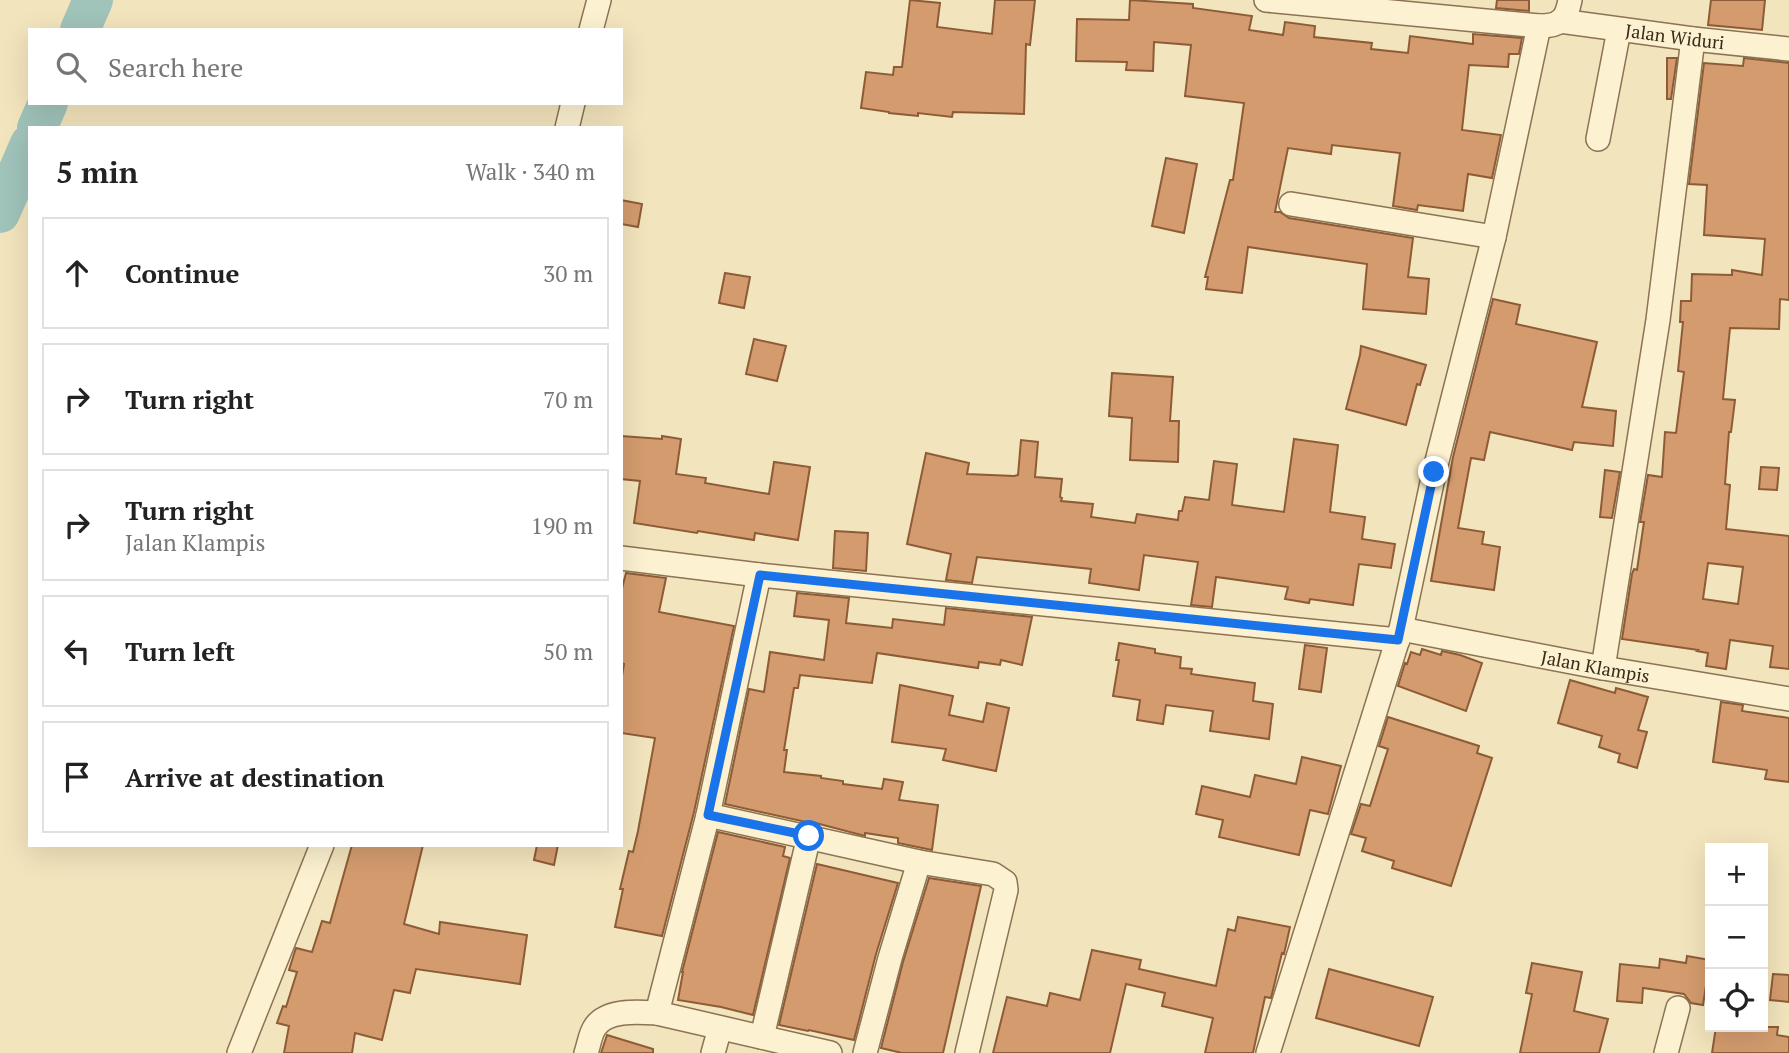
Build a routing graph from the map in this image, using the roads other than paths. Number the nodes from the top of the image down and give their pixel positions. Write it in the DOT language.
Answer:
graph roads {
  1 [pos="598,0"];
  2 [pos="1266,0"];
  3 [pos="1274,0"];
  4 [pos="1570,0"];
  5 [pos="1549,24"];
  6 [pos="591,28"];
  7 [pos="1619,30"];
  8 [pos="1693,39"];
  9 [pos="1789,49"];
  10 [pos="573,105"];
  11 [pos="567,126"];
  12 [pos="1598,139"];
  13 [pos="1291,204"];
  14 [pos="1494,237"];
  15 [pos="623,558"];
  16 [pos="760,575"];
  17 [pos="1400,635"];
  18 [pos="1603,668"];
  19 [pos="1789,699"];
  20 [pos="708,815"];
  21 [pos="809,836"];
  22 [pos="321,847"];
  23 [pos="919,862"];
  24 [pos="1678,1008"];
  25 [pos="657,1013"];
  26 [pos="720,1028"];
  27 [pos="762,1037"];
  28 [pos="239,1053"];
  29 [pos="586,1053"];
  30 [pos="713,1053"];
  31 [pos="830,1053"];
  32 [pos="865,1053"];
  33 [pos="967,1053"];
  34 [pos="1268,1053"];
  35 [pos="1666,1053"];
  1 -- 6 [label="street"];
  2 -- 3 [label="street, Jalan Widuri"];
  3 -- 5 [label="street, Jalan Widuri"];
  4 -- 5 [label="street"];
  5 -- 7 [label="street, Jalan Widuri"];
  5 -- 14 [label="street"];
  7 -- 8 [label="street, Jalan Widuri"];
  7 -- 12 [label="street"];
  8 -- 9 [label="street, Jalan Widuri"];
  8 -- 18 [label="street"];
  10 -- 11 [label="street"];
  13 -- 14 [label="street"];
  14 -- 17 [label="street"];
  15 -- 16 [label="street, Jalan Klampis"];
  16 -- 17 [label="street, Jalan Klampis"];
  16 -- 20 [label="street"];
  17 -- 18 [label="street, Jalan Klampis"];
  17 -- 34 [label="street"];
  18 -- 19 [label="street, Jalan Klampis"];
  20 -- 21 [label="street"];
  20 -- 25 [label="street"];
  21 -- 23 [label="street"];
  21 -- 27 [label="street"];
  22 -- 28 [label="street"];
  23 -- 32 [label="street"];
  23 -- 33 [label="street"];
  24 -- 35 [label="street"];
  25 -- 26 [label="street"];
  25 -- 29 [label="street"];
  26 -- 27 [label="street"];
  26 -- 30 [label="street"];
  27 -- 31 [label="street"];
}
